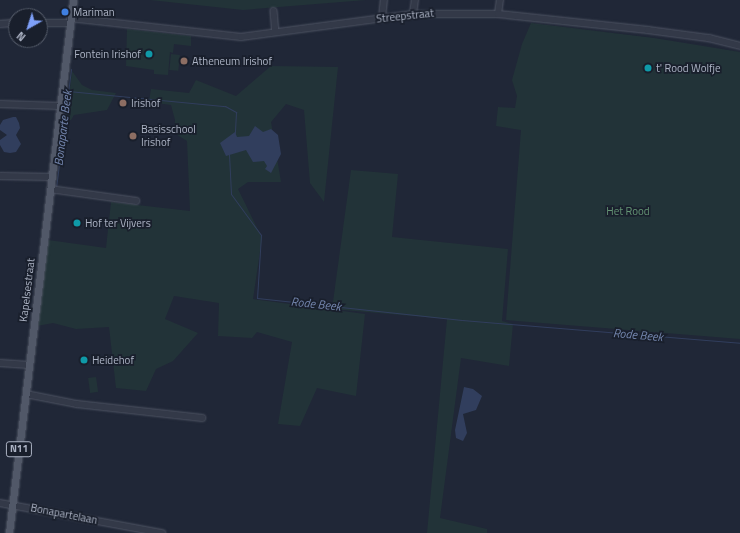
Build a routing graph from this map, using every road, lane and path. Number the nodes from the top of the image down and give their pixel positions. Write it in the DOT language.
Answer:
graph roads {
  1 [pos="73,0"];
  2 [pos="384,0"];
  3 [pos="415,0"];
  4 [pos="500,0"];
  5 [pos="274,10"];
  6 [pos="413,14"];
  7 [pos="498,14"];
  8 [pos="382,18"];
  9 [pos="70,21"];
  10 [pos="48,22"];
  11 [pos="276,32"];
  12 [pos="740,46"];
  13 [pos="0,104"];
  14 [pos="60,106"];
  15 [pos="0,176"];
  16 [pos="51,177"];
  17 [pos="50,189"];
  18 [pos="136,201"];
  19 [pos="0,363"];
  20 [pos="29,365"];
  21 [pos="26,394"];
  22 [pos="202,418"];
  23 [pos="0,502"];
  24 [pos="12,504"];
  25 [pos="9,533"];
  26 [pos="162,533"];
  1 -- 9 [label="main road, Kapelsestraat / N11"];
  2 -- 8 [label="street"];
  3 -- 6 [label="street"];
  4 -- 7 [label="street"];
  5 -- 11 [label="street"];
  6 -- 7 [label="street, Streepstraat"];
  6 -- 8 [label="street, Streepstraat"];
  7 -- 12 [label="street, Streepstraat"];
  8 -- 11 [label="street, Streepstraat"];
  9 -- 10 [label="street, Streepstraat"];
  9 -- 11 [label="street, Streepstraat"];
  9 -- 14 [label="main road, Kapelsestraat / N11"];
  13 -- 14 [label="street"];
  14 -- 16 [label="main road, Kapelsestraat / N11"];
  15 -- 16 [label="street"];
  16 -- 17 [label="main road, Kapelsestraat / N11"];
  17 -- 18 [label="street"];
  17 -- 20 [label="main road, Kapelsestraat / N11"];
  19 -- 20 [label="street"];
  20 -- 21 [label="main road, Kapelsestraat / N11"];
  21 -- 22 [label="street"];
  21 -- 24 [label="main road, Kapelsestraat / N11"];
  23 -- 24 [label="street, Bonapartelaan"];
  24 -- 25 [label="main road, Kapelsestraat / N11"];
  24 -- 26 [label="street, Bonapartelaan"];
}
